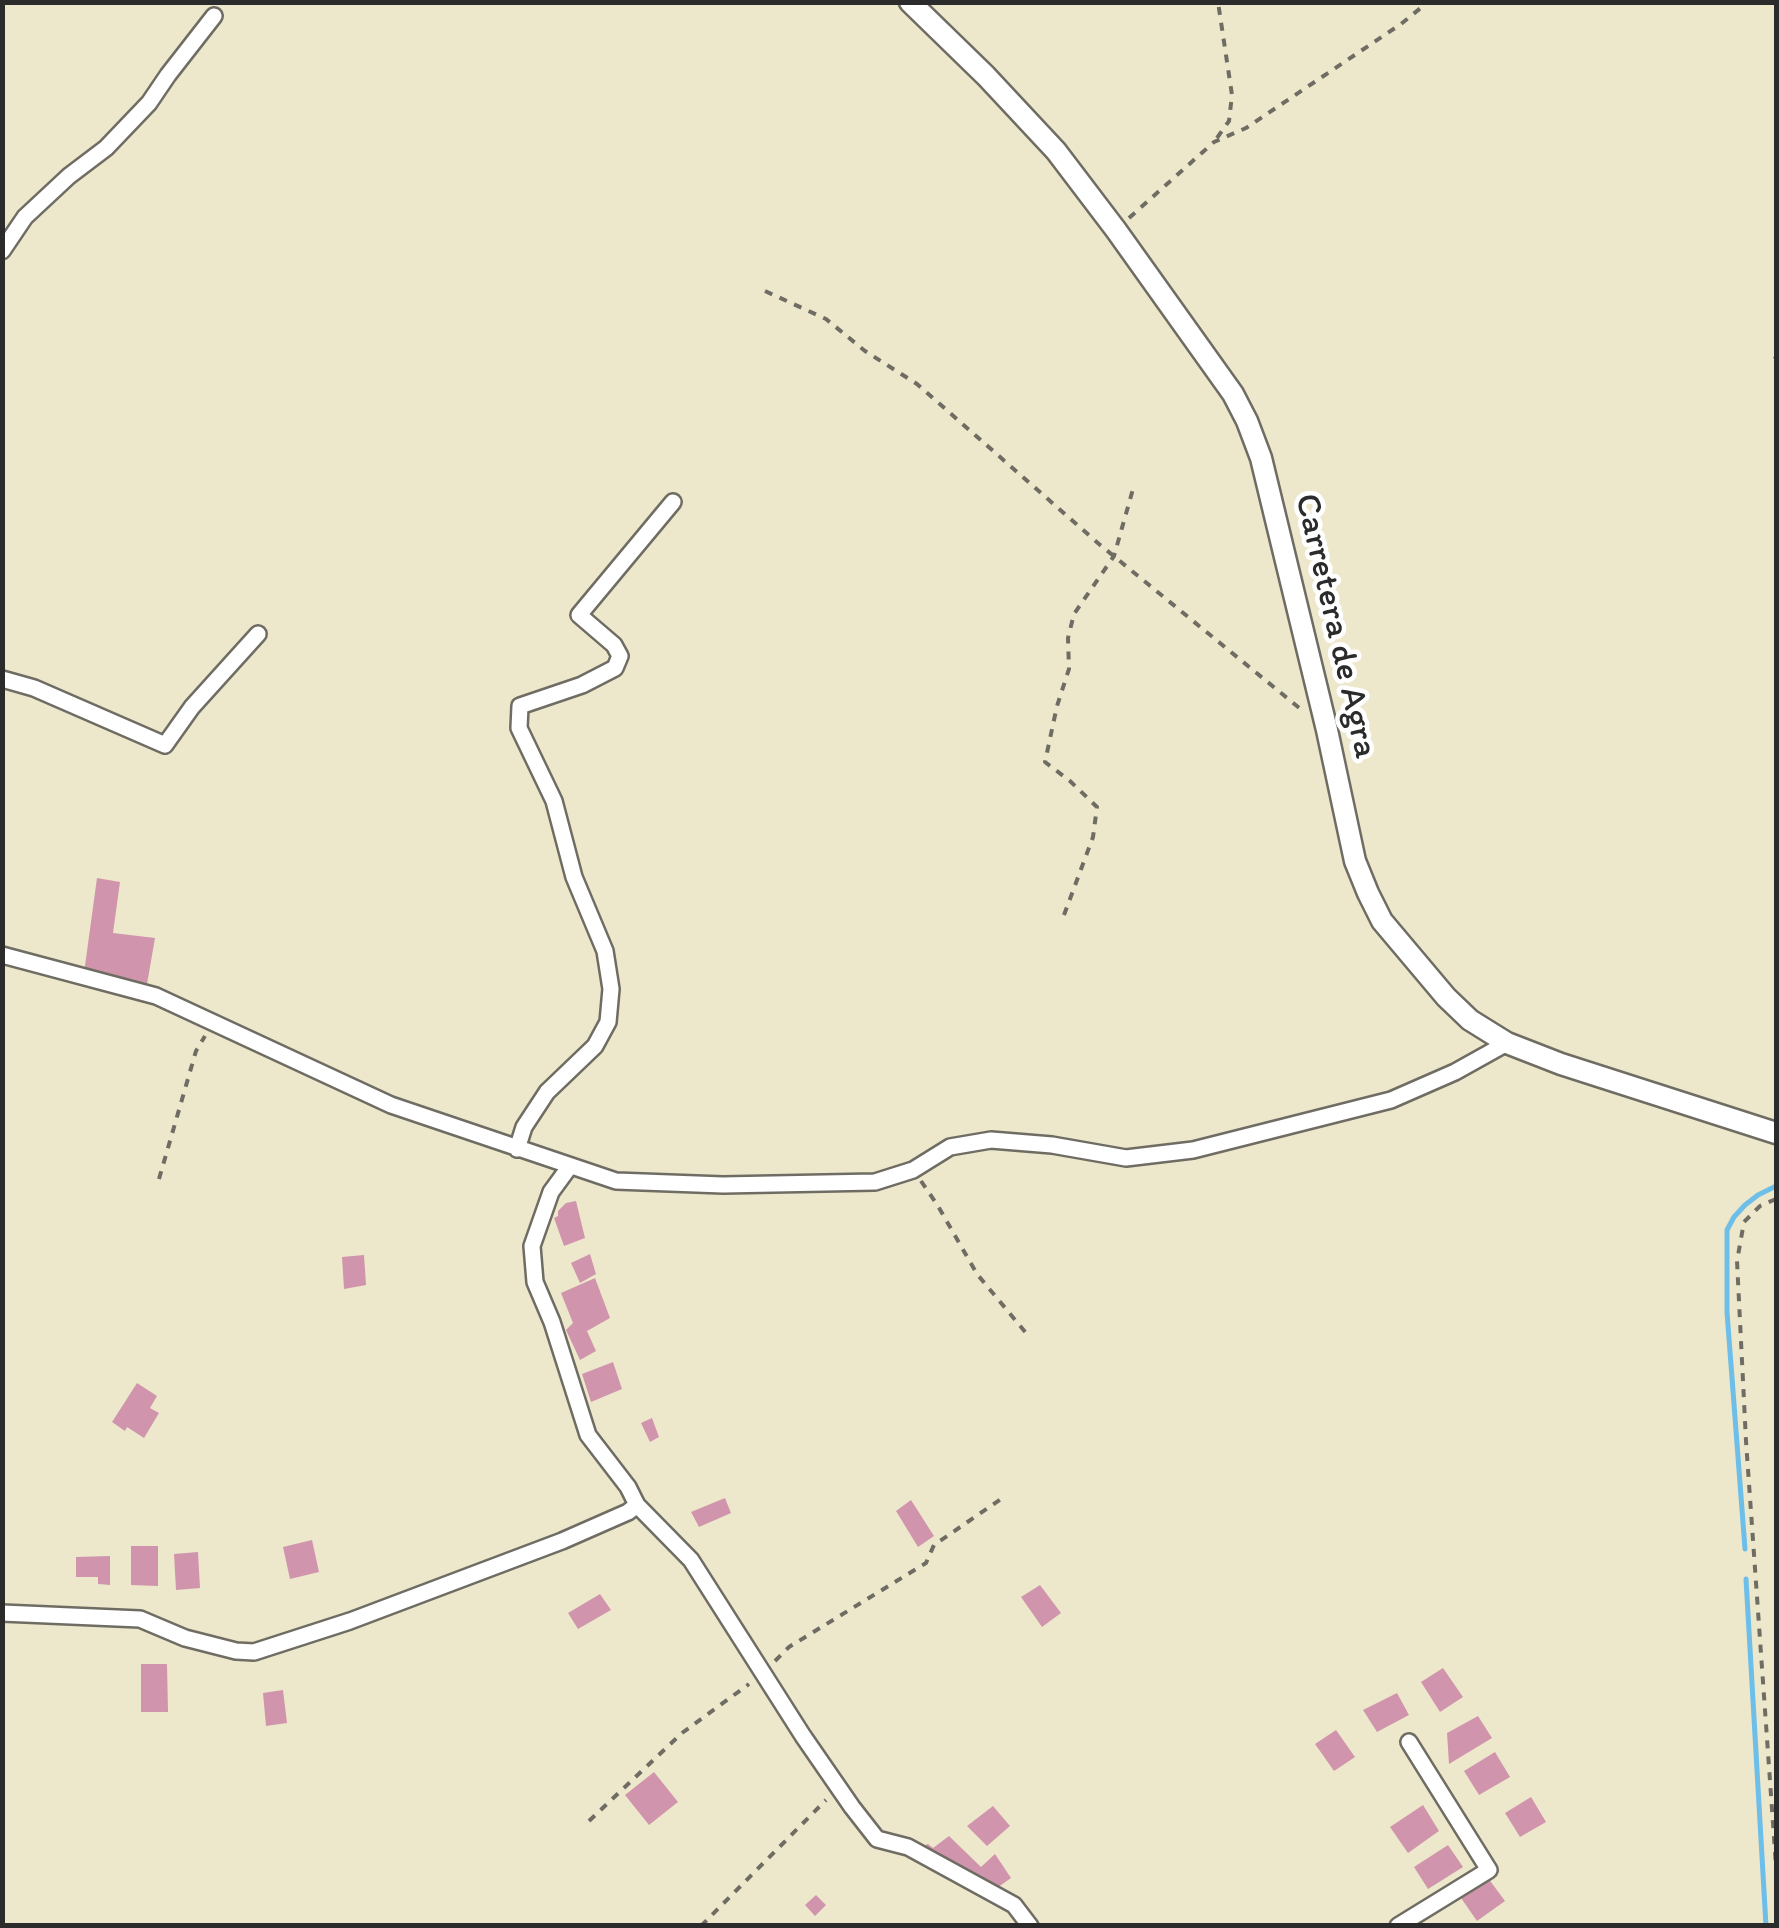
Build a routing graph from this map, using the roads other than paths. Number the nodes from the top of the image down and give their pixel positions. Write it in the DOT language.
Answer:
graph roads {
  1 [pos="910,2"];
  2 [pos="214,16"];
  3 [pos="2,251"];
  4 [pos="672,502"];
  5 [pos="258,634"];
  6 [pos="2,679"];
  7 [pos="2,954"];
  8 [pos="1507,1043"];
  9 [pos="1776,1134"];
  10 [pos="517,1149"];
  11 [pos="570,1166"];
  12 [pos="637,1505"];
  13 [pos="2,1613"];
  14 [pos="1408,1742"];
  15 [pos="1030,1926"];
  16 [pos="1398,1926"];
  1 -- 8 [label="street, Carretera de Agra"];
  2 -- 3 [label="street"];
  4 -- 10 [label="street"];
  5 -- 6 [label="street"];
  7 -- 10 [label="street"];
  8 -- 9 [label="street, Carretera de Agra"];
  8 -- 11 [label="street"];
  10 -- 11 [label="street"];
  11 -- 12 [label="street"];
  12 -- 13 [label="street"];
  12 -- 15 [label="street"];
  14 -- 16 [label="street"];
}
